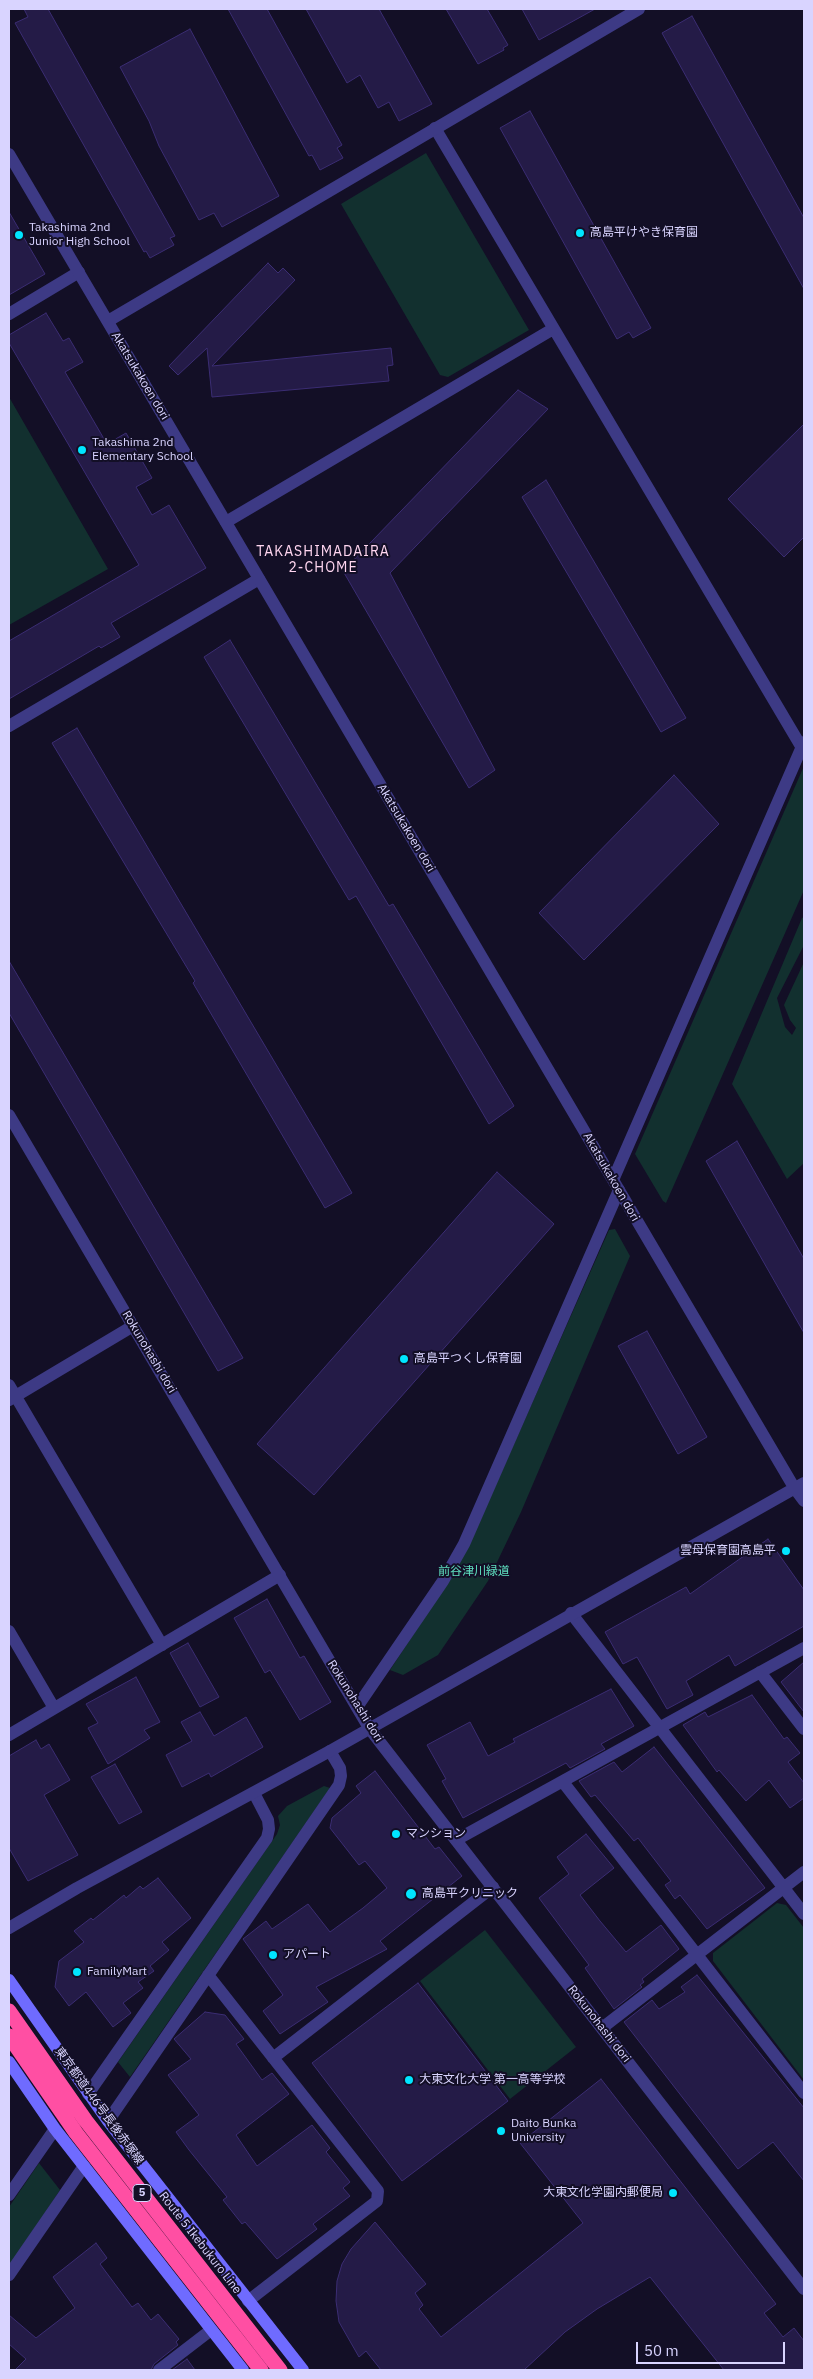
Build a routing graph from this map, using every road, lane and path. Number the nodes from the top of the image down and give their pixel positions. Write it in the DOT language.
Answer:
graph roads {
  1 [pos="638,9"];
  2 [pos="435,128"];
  3 [pos="9,154"];
  4 [pos="79,272"];
  5 [pos="9,314"];
  6 [pos="108,321"];
  7 [pos="553,328"];
  8 [pos="226,522"];
  9 [pos="259,579"];
  10 [pos="9,726"];
  11 [pos="803,745"];
  12 [pos="9,1115"];
  13 [pos="616,1185"];
  14 [pos="133,1326"];
  15 [pos="11,1393"];
  16 [pos="799,1486"];
  17 [pos="804,1501"];
  18 [pos="280,1575"];
  19 [pos="571,1614"];
  20 [pos="9,1631"];
  21 [pos="162,1645"];
  22 [pos="804,1648"];
  23 [pos="760,1672"];
  24 [pos="357,1707"];
  25 [pos="54,1708"];
  26 [pos="660,1727"];
  27 [pos="369,1728"];
  28 [pos="804,1729"];
  29 [pos="9,1735"];
  30 [pos="330,1751"];
  31 [pos="563,1782"];
  32 [pos="254,1793"];
  33 [pos="456,1840"];
  34 [pos="804,1872"];
  35 [pos="493,1887"];
  36 [pos="784,1887"];
  37 [pos="804,1914"];
  38 [pos="9,1928"];
  39 [pos="696,1955"];
  40 [pos="208,1975"];
  41 [pos="9,1980"];
  42 [pos="9,2011"];
  43 [pos="602,2028"];
  44 [pos="9,2036"];
  45 [pos="273,2058"];
  46 [pos="9,2062"];
  47 [pos="804,2093"];
  48 [pos="88,2094"];
  49 [pos="108,2121"];
  50 [pos="55,2129"];
  51 [pos="84,2166"];
  52 [pos="9,2196"];
  53 [pos="9,2275"];
  54 [pos="804,2289"];
  55 [pos="248,2301"];
  56 [pos="211,2330"];
  57 [pos="159,2370"];
  58 [pos="243,2370"];
  59 [pos="262,2370"];
  60 [pos="280,2370"];
  61 [pos="303,2370"];
  1 -- 2 [label="street"];
  2 -- 6 [label="street"];
  2 -- 7 [label="street"];
  3 -- 4 [label="street, Akatsukakoen dori"];
  4 -- 5 [label="street"];
  4 -- 6 [label="street, Akatsukakoen dori"];
  6 -- 8 [label="street, Akatsukakoen dori"];
  7 -- 8 [label="street"];
  7 -- 11 [label="street"];
  8 -- 9 [label="street, Akatsukakoen dori"];
  9 -- 10 [label="street"];
  9 -- 13 [label="street, Akatsukakoen dori"];
  11 -- 13 [label="street"];
  12 -- 14 [label="street, Rokunohashi dori"];
  13 -- 16 [label="street, Akatsukakoen dori"];
  13 -- 24 [label="street"];
  14 -- 15 [label="street"];
  14 -- 18 [label="street, Rokunohashi dori"];
  15 -- 21 [label="street"];
  16 -- 17 [label="street, Akatsukakoen dori"];
  16 -- 19 [label="street"];
  18 -- 21 [label="street"];
  18 -- 24 [label="street, Rokunohashi dori"];
  19 -- 26 [label="street"];
  19 -- 27 [label="street"];
  20 -- 25 [label="street"];
  21 -- 25 [label="street"];
  22 -- 23 [label="street"];
  23 -- 26 [label="street"];
  23 -- 28 [label="street"];
  24 -- 27 [label="street, Rokunohashi dori"];
  25 -- 29 [label="street"];
  26 -- 31 [label="street"];
  26 -- 36 [label="street"];
  27 -- 30 [label="street"];
  27 -- 33 [label="street, Rokunohashi dori"];
  30 -- 32 [label="street"];
  30 -- 40 [label="street"];
  31 -- 33 [label="street"];
  31 -- 39 [label="street"];
  32 -- 38 [label="street"];
  32 -- 48 [label="street"];
  33 -- 35 [label="street, Rokunohashi dori"];
  34 -- 36 [label="street"];
  35 -- 43 [label="street, Rokunohashi dori"];
  35 -- 45 [label="street"];
  36 -- 37 [label="street"];
  36 -- 39 [label="street"];
  39 -- 43 [label="street"];
  39 -- 47 [label="street"];
  40 -- 45 [label="street"];
  40 -- 49 [label="street"];
  41 -- 48 [label="main road, 東京都道446号長後赤塚線"];
  42 -- 60 [label="highway, Route 5 Ikebukuro Line / 5"];
  43 -- 54 [label="street, Rokunohashi dori"];
  44 -- 59 [label="highway, 5"];
  45 -- 55 [label="street"];
  46 -- 50 [label="main road"];
  48 -- 49 [label="main road, 東京都道446号長後赤塚線"];
  49 -- 55 [label="main road, 東京都道446号長後赤塚線"];
  50 -- 51 [label="main road"];
  50 -- 52 [label="street"];
  51 -- 53 [label="street"];
  51 -- 56 [label="main road"];
  55 -- 61 [label="main road, 東京都道446号長後赤塚線"];
  56 -- 57 [label="street"];
  56 -- 58 [label="main road"];
}
